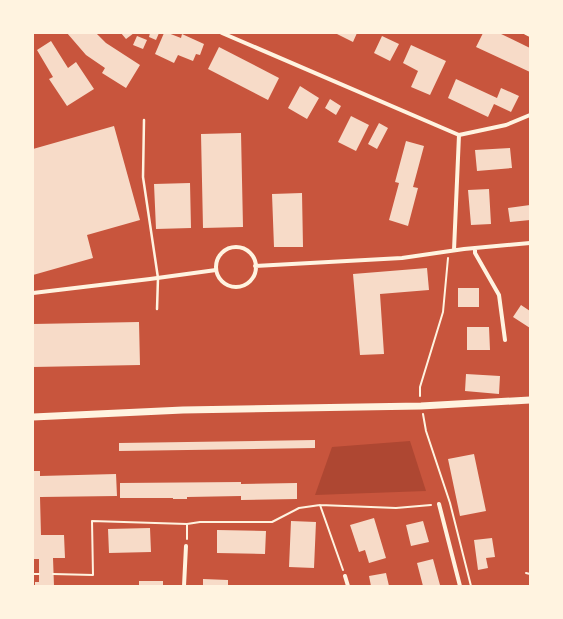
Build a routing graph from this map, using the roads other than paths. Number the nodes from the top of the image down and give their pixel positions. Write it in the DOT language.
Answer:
graph roads {
  1 [pos="222,33"];
  2 [pos="526,33"];
  3 [pos="530,35"];
  4 [pos="530,115"];
  5 [pos="144,120"];
  6 [pos="459,135"];
  7 [pos="530,243"];
  8 [pos="475,248"];
  9 [pos="454,250"];
  10 [pos="255,266"];
  11 [pos="216,270"];
  12 [pos="158,278"];
  13 [pos="33,293"];
  14 [pos="157,309"];
  15 [pos="506,340"];
  16 [pos="530,400"];
  17 [pos="33,417"];
  18 [pos="439,504"];
  19 [pos="186,546"];
  20 [pos="345,576"];
  21 [pos="184,586"];
  22 [pos="348,586"];
  23 [pos="460,586"];
  1 -- 6 [label="street"];
  2 -- 3 [label="street"];
  4 -- 6 [label="street"];
  5 -- 12 [label="lane"];
  6 -- 9 [label="street"];
  7 -- 8 [label="street"];
  8 -- 9 [label="street"];
  8 -- 15 [label="street"];
  9 -- 10 [label="street"];
  10 -- 11 [label="street"];
  10 -- 11 [label="street"];
  11 -- 12 [label="street"];
  12 -- 13 [label="street"];
  12 -- 14 [label="lane"];
  16 -- 17 [label="main road"];
  18 -- 23 [label="street"];
  19 -- 21 [label="street"];
  20 -- 22 [label="street"];
}
